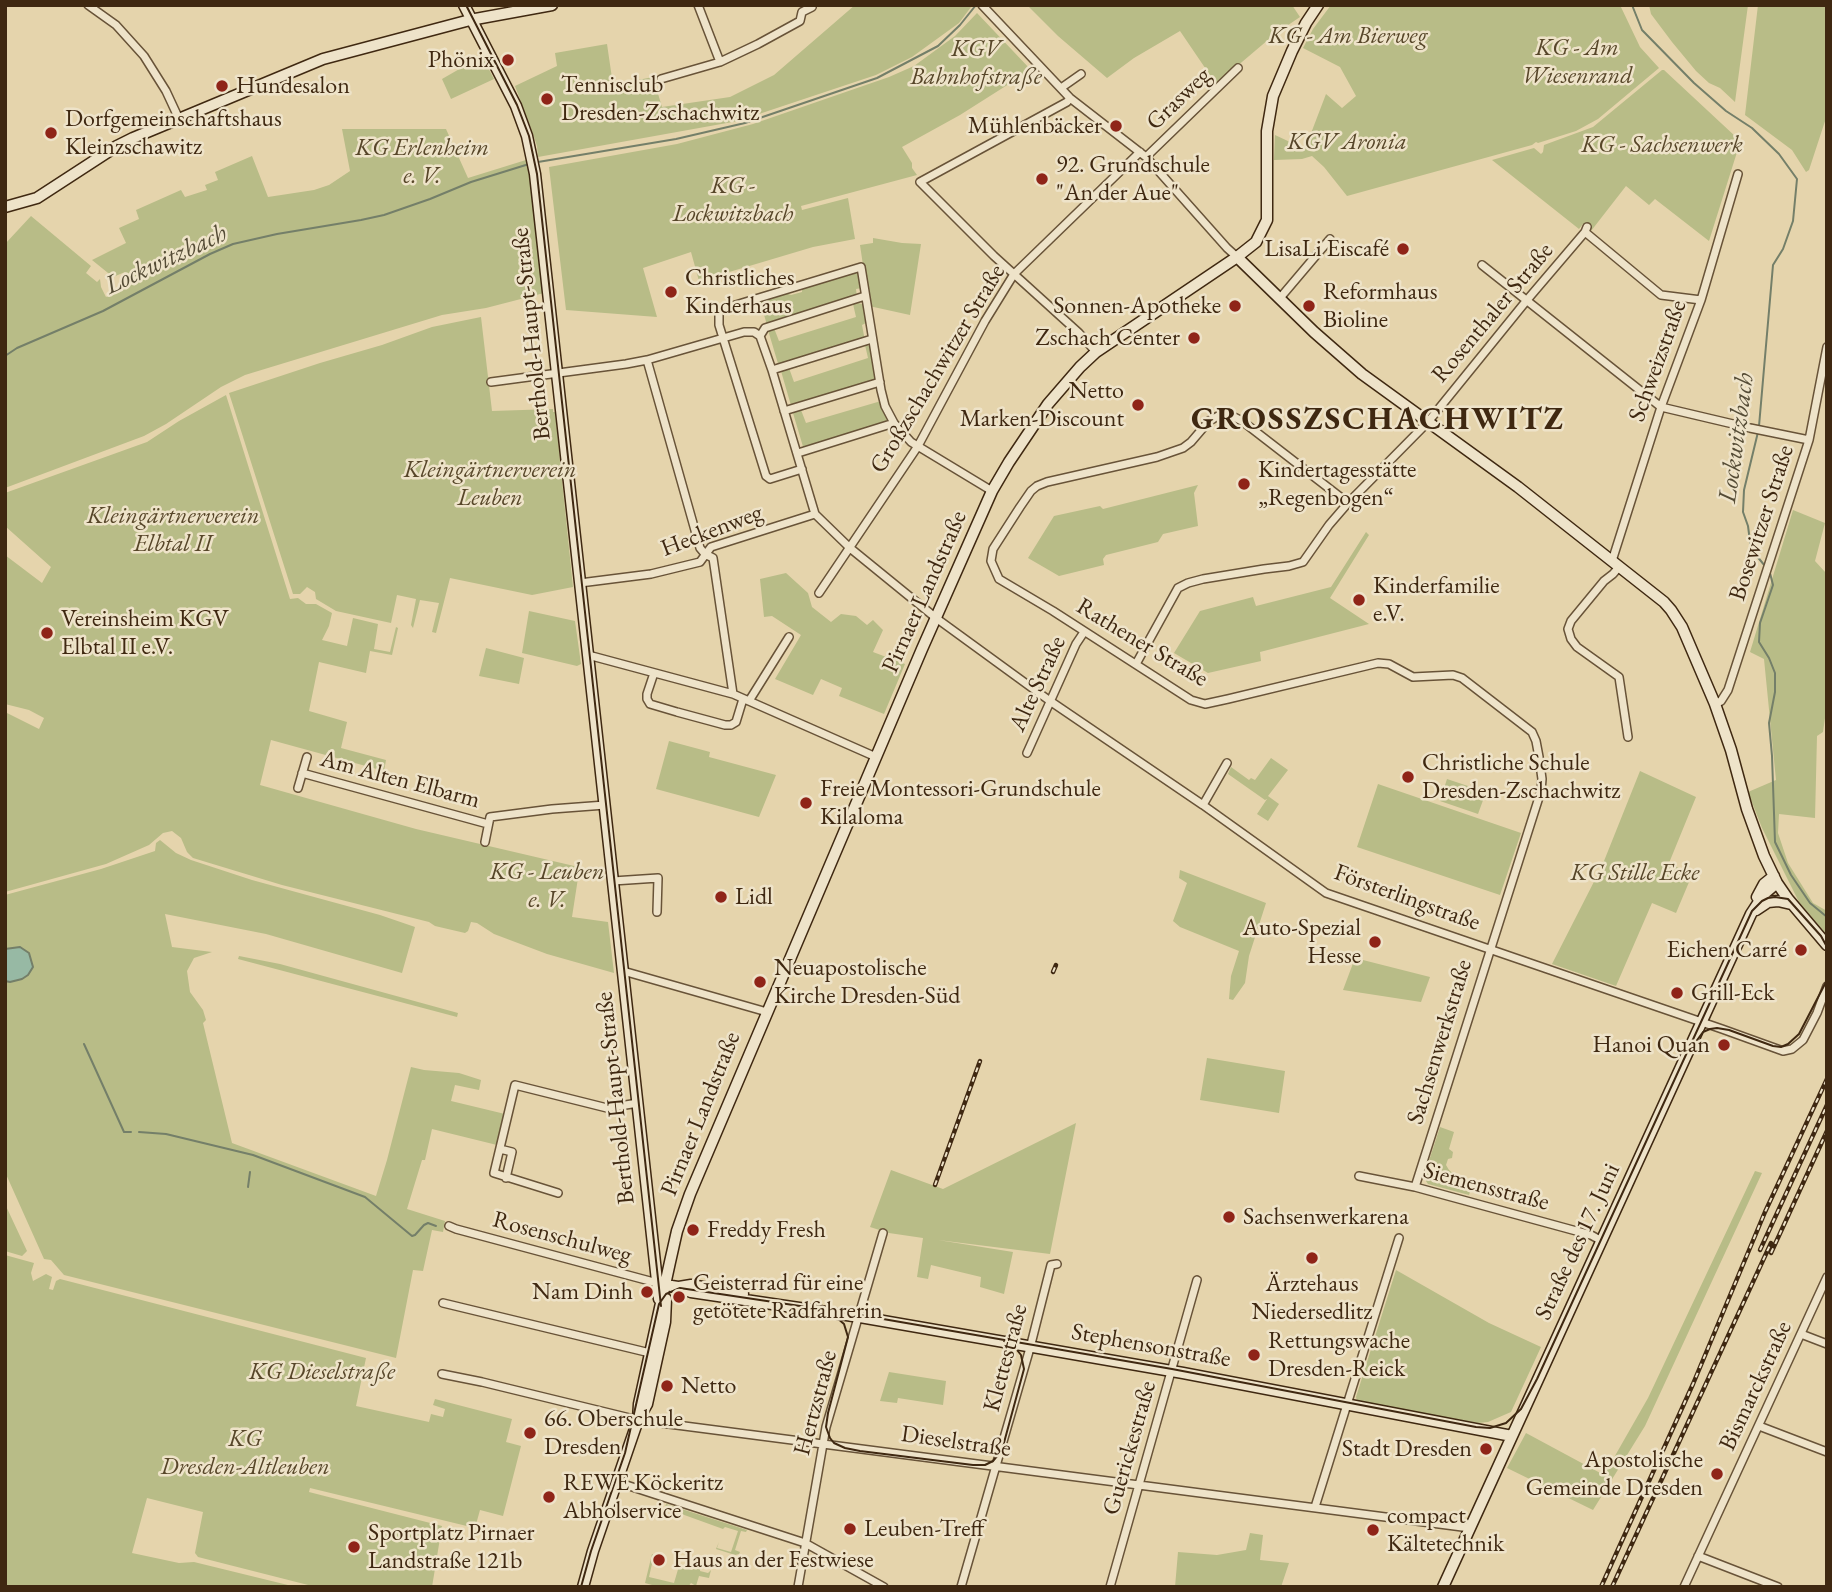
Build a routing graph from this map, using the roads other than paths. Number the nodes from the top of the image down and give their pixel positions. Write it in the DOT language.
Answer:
graph roads {
  1 [pos="88,5"];
  2 [pos="464,5"];
  3 [pos="552,5"];
  4 [pos="698,5"];
  5 [pos="1318,5"];
  6 [pos="983,6"];
  7 [pos="812,7"];
  8 [pos="472,20"];
  9 [pos="720,62"];
  10 [pos="1238,68"];
  11 [pos="1082,74"];
  12 [pos="661,79"];
  13 [pos="1061,88"];
  14 [pos="1070,98"];
  15 [pos="179,119"];
  16 [pos="1143,154"];
  17 [pos="1738,174"];
  18 [pos="5,207"];
  19 [pos="1330,239"];
  20 [pos="1237,257"];
  21 [pos="1482,265"];
  22 [pos="1014,274"];
  23 [pos="865,296"];
  24 [pos="1280,298"];
  25 [pos="1527,300"];
  26 [pos="1701,300"];
  27 [pos="760,336"];
  28 [pos="724,337"];
  29 [pos="872,339"];
  30 [pos="1827,347"];
  31 [pos="1096,352"];
  32 [pos="648,360"];
  33 [pos="772,370"];
  34 [pos="557,374"];
  35 [pos="491,382"];
  36 [pos="880,383"];
  37 [pos="1661,407"];
  38 [pos="784,411"];
  39 [pos="1428,422"];
  40 [pos="894,423"];
  41 [pos="1809,440"];
  42 [pos="918,446"];
  43 [pos="797,453"];
  44 [pos="802,469"];
  45 [pos="992,491"];
  46 [pos="1348,503"];
  47 [pos="815,514"];
  48 [pos="850,548"];
  49 [pos="705,554"];
  50 [pos="1615,564"];
  51 [pos="580,583"];
  52 [pos="819,593"];
  53 [pos="936,618"];
  54 [pos="1084,632"];
  55 [pos="789,637"];
  56 [pos="588,655"];
  57 [pos="1136,664"];
  58 [pos="654,673"];
  59 [pos="733,695"];
  60 [pos="746,700"];
  61 [pos="1050,701"];
  62 [pos="1715,704"];
  63 [pos="1628,737"];
  64 [pos="1027,752"];
  65 [pos="876,757"];
  66 [pos="307,758"];
  67 [pos="1227,763"];
  68 [pos="302,773"];
  69 [pos="298,788"];
  70 [pos="605,805"];
  71 [pos="1203,805"];
  72 [pos="488,824"];
  73 [pos="485,842"];
  74 [pos="1775,879"];
  75 [pos="613,881"];
  76 [pos="1791,904"];
  77 [pos="657,912"];
  78 [pos="1751,914"];
  79 [pos="1827,945"];
  80 [pos="1489,949"];
  81 [pos="623,971"];
  82 [pos="1827,986"];
  83 [pos="767,1012"];
  84 [pos="1702,1022"];
  85 [pos="638,1103"];
  86 [pos="500,1149"];
  87 [pos="1359,1176"];
  88 [pos="506,1178"];
  89 [pos="1415,1187"];
  90 [pos="558,1193"];
  91 [pos="449,1226"];
  92 [pos="883,1233"];
  93 [pos="1399,1237"];
  94 [pos="1602,1241"];
  95 [pos="1057,1264"];
  96 [pos="1826,1279"];
  97 [pos="1197,1280"];
  98 [pos="662,1284"];
  99 [pos="443,1303"];
  100 [pos="659,1310"];
  101 [pos="860,1317"];
  102 [pos="1801,1334"];
  103 [pos="1827,1344"];
  104 [pos="1030,1346"];
  105 [pos="650,1353"];
  106 [pos="1172,1371"];
  107 [pos="442,1374"];
  108 [pos="1346,1404"];
  109 [pos="638,1420"];
  110 [pos="1759,1426"];
  111 [pos="1511,1436"];
  112 [pos="823,1443"];
  113 [pos="1827,1452"];
  114 [pos="997,1466"];
  115 [pos="617,1482"];
  116 [pos="1139,1486"];
  117 [pos="1315,1507"];
  118 [pos="1470,1528"];
  119 [pos="805,1543"];
  120 [pos="1698,1556"];
  121 [pos="583,1587"];
  122 [pos="798,1587"];
  123 [pos="884,1587"];
  124 [pos="961,1587"];
  125 [pos="1110,1587"];
  126 [pos="1443,1587"];
  127 [pos="1684,1587"];
  128 [pos="1778,1587"];
  1 -- 15 [label="street"];
  2 -- 8 [label="street, Berthold-Haupt-Straße"];
  3 -- 8 [label="street"];
  4 -- 9 [label="street"];
  5 -- 20 [label="street, Pirnaer Landstraße"];
  6 -- 13 [label="street"];
  7 -- 9 [label="street"];
  8 -- 15 [label="street"];
  8 -- 34 [label="street, Berthold-Haupt-Straße"];
  9 -- 12 [label="street"];
  10 -- 16 [label="street, Grasweg"];
  11 -- 13 [label="street"];
  13 -- 14 [label="street"];
  14 -- 16 [label="street"];
  14 -- 22 [label="street"];
  15 -- 18 [label="street"];
  16 -- 20 [label="street"];
  16 -- 22 [label="street, Großzschachwitzer Straße"];
  17 -- 26 [label="street, Schweizstraße"];
  19 -- 24 [label="street"];
  20 -- 24 [label="street"];
  20 -- 31 [label="street, Pirnaer Landstraße"];
  21 -- 25 [label="street"];
  22 -- 31 [label="street"];
  22 -- 42 [label="street, Großzschachwitzer Straße"];
  23 -- 27 [label="street"];
  23 -- 28 [label="street"];
  23 -- 29 [label="street"];
  24 -- 39 [label="street"];
  25 -- 26 [label="street, Rosenthaler Straße"];
  25 -- 37 [label="street"];
  25 -- 39 [label="street, Rosenthaler Straße"];
  26 -- 37 [label="street, Schweizstraße"];
  27 -- 28 [label="street"];
  27 -- 33 [label="street"];
  28 -- 32 [label="street"];
  28 -- 44 [label="street"];
  29 -- 33 [label="street"];
  29 -- 36 [label="street"];
  30 -- 41 [label="street, Bosewitzer Straße"];
  31 -- 45 [label="street, Pirnaer Landstraße"];
  32 -- 34 [label="street"];
  32 -- 49 [label="street"];
  33 -- 38 [label="street"];
  34 -- 35 [label="street"];
  34 -- 51 [label="street, Berthold-Haupt-Straße"];
  36 -- 38 [label="street"];
  36 -- 40 [label="street"];
  37 -- 41 [label="street"];
  37 -- 50 [label="street, Schweizstraße"];
  38 -- 43 [label="street"];
  39 -- 46 [label="street, Rosenthaler Straße"];
  39 -- 50 [label="street"];
  40 -- 42 [label="street"];
  40 -- 43 [label="street"];
  41 -- 62 [label="street, Bosewitzer Straße"];
  42 -- 45 [label="street"];
  42 -- 48 [label="street, Großzschachwitzer Straße"];
  43 -- 44 [label="street"];
  44 -- 47 [label="street"];
  45 -- 53 [label="street, Pirnaer Landstraße"];
  46 -- 54 [label="street, Rathener Straße"];
  46 -- 57 [label="street, Rosenthaler Straße"];
  47 -- 48 [label="street, Försterlingstraße"];
  47 -- 49 [label="street, Heckenweg"];
  48 -- 52 [label="street, Großzschachwitzer Straße"];
  48 -- 53 [label="street, Försterlingstraße"];
  49 -- 51 [label="street, Heckenweg"];
  49 -- 59 [label="street"];
  50 -- 62 [label="street"];
  50 -- 63 [label="street"];
  51 -- 56 [label="street, Berthold-Haupt-Straße"];
  53 -- 61 [label="street, Försterlingstraße"];
  53 -- 65 [label="street, Pirnaer Landstraße"];
  54 -- 57 [label="street, Rathener Straße"];
  54 -- 61 [label="street, Alte Straße"];
  55 -- 60 [label="street"];
  56 -- 58 [label="street"];
  56 -- 70 [label="street, Berthold-Haupt-Straße"];
  57 -- 80 [label="street, Rathener Straße"];
  58 -- 59 [label="street"];
  58 -- 60 [label="street"];
  59 -- 60 [label="street"];
  60 -- 65 [label="street"];
  61 -- 64 [label="street, Alte Straße"];
  61 -- 71 [label="street, Försterlingstraße"];
  62 -- 74 [label="street"];
  65 -- 83 [label="street, Pirnaer Landstraße"];
  66 -- 68 [label="street, Am Alten Elbarm"];
  67 -- 71 [label="street"];
  68 -- 69 [label="street, Am Alten Elbarm"];
  68 -- 72 [label="street, Am Alten Elbarm"];
  70 -- 72 [label="street, Am Alten Elbarm"];
  70 -- 75 [label="street, Berthold-Haupt-Straße"];
  71 -- 80 [label="street, Försterlingstraße"];
  72 -- 73 [label="street, Am Alten Elbarm"];
  74 -- 76 [label="street"];
  74 -- 78 [label="street, Straße des 17. Juni"];
  75 -- 77 [label="street"];
  75 -- 81 [label="street, Berthold-Haupt-Straße"];
  76 -- 78 [label="street"];
  76 -- 79 [label="street"];
  78 -- 84 [label="street, Straße des 17. Juni"];
  80 -- 84 [label="street, Försterlingstraße"];
  80 -- 89 [label="street, Sachsenwerkstraße"];
  81 -- 83 [label="street"];
  81 -- 85 [label="street, Berthold-Haupt-Straße"];
  82 -- 84 [label="street, Försterlingstraße"];
  83 -- 98 [label="street, Pirnaer Landstraße"];
  84 -- 94 [label="street, Straße des 17. Juni"];
  85 -- 86 [label="street"];
  85 -- 98 [label="street, Berthold-Haupt-Straße"];
  86 -- 88 [label="street"];
  86 -- 88 [label="street"];
  87 -- 89 [label="street, Siemensstraße"];
  88 -- 90 [label="street"];
  89 -- 94 [label="street, Siemensstraße"];
  91 -- 98 [label="street, Rosenschulweg"];
  92 -- 101 [label="street, Hertzstraße"];
  93 -- 108 [label="street"];
  94 -- 111 [label="street, Straße des 17. Juni"];
  95 -- 104 [label="street, Klettestraße"];
  96 -- 102 [label="street, Bismarckstraße"];
  97 -- 106 [label="street, Guerickestraße"];
  98 -- 100 [label="street, Berthold-Haupt-Straße"];
  98 -- 101 [label="street, Stephensonstraße"];
  98 -- 109 [label="street, Pirnaer Landstraße"];
  99 -- 105 [label="street"];
  100 -- 105 [label="street, Pirnaer Landstraße"];
  101 -- 104 [label="street, Stephensonstraße"];
  101 -- 112 [label="street, Hertzstraße"];
  102 -- 103 [label="street"];
  102 -- 110 [label="street, Bismarckstraße"];
  104 -- 106 [label="street, Stephensonstraße"];
  104 -- 114 [label="street, Klettestraße"];
  105 -- 109 [label="street, Pirnaer Landstraße"];
  106 -- 108 [label="street, Stephensonstraße"];
  106 -- 116 [label="street, Guerickestraße"];
  107 -- 109 [label="street, Dieselstraße"];
  108 -- 111 [label="street, Stephensonstraße"];
  108 -- 117 [label="street"];
  109 -- 112 [label="street, Dieselstraße"];
  109 -- 115 [label="street, Pirnaer Landstraße"];
  110 -- 113 [label="street"];
  110 -- 120 [label="street, Bismarckstraße"];
  111 -- 118 [label="street, Straße des 17. Juni"];
  112 -- 114 [label="street, Dieselstraße"];
  112 -- 119 [label="street, Hertzstraße"];
  114 -- 116 [label="street, Dieselstraße"];
  114 -- 124 [label="street, Klettestraße"];
  115 -- 119 [label="street"];
  115 -- 121 [label="street, Pirnaer Landstraße"];
  116 -- 117 [label="street, Dieselstraße"];
  116 -- 125 [label="street, Guerickestraße"];
  117 -- 118 [label="street, Dieselstraße"];
  118 -- 126 [label="street, Straße des 17. Juni"];
  119 -- 122 [label="street, Hertzstraße"];
  119 -- 123 [label="street"];
  120 -- 127 [label="street, Bismarckstraße"];
  120 -- 128 [label="street"];
}
